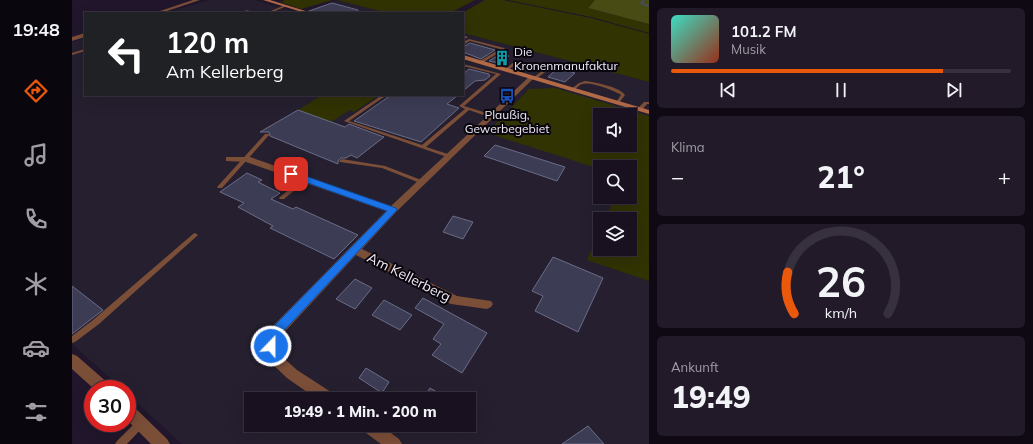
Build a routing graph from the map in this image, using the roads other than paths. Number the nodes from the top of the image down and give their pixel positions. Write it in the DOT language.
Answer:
graph roads {
  1 [pos="198,0"];
  2 [pos="265,0"];
  3 [pos="273,1"];
  4 [pos="286,6"];
  5 [pos="246,11"];
  6 [pos="159,12"];
  7 [pos="250,12"];
  8 [pos="269,12"];
  9 [pos="307,12"];
  10 [pos="84,35"];
  11 [pos="72,39"];
  12 [pos="464,43"];
  13 [pos="84,50"];
  14 [pos="72,54"];
  15 [pos="464,57"];
  16 [pos="481,62"];
  17 [pos="515,63"];
  18 [pos="464,64"];
  19 [pos="551,66"];
  20 [pos="506,70"];
  21 [pos="533,78"];
  22 [pos="574,90"];
  23 [pos="384,96"];
  24 [pos="618,102"];
  25 [pos="649,103"];
  26 [pos="468,109"];
  27 [pos="640,109"];
  28 [pos="649,112"];
  29 [pos="491,116"];
  30 [pos="267,135"];
  31 [pos="423,147"];
  32 [pos="449,156"];
  33 [pos="229,159"];
  34 [pos="247,159"];
  35 [pos="342,161"];
  36 [pos="305,179"];
  37 [pos="422,182"];
  38 [pos="220,187"];
  39 [pos="282,198"];
  40 [pos="393,210"];
  41 [pos="195,235"];
  42 [pos="354,250"];
  43 [pos="488,304"];
  44 [pos="72,340"];
  45 [pos="72,360"];
  46 [pos="94,380"];
  47 [pos="319,392"];
  48 [pos="136,419"];
  49 [pos="140,423"];
  50 [pos="377,432"];
  51 [pos="120,444"];
  52 [pos="162,444"];
  53 [pos="394,444"];
  1 -- 6 [label="street"];
  2 -- 3 [label="main road"];
  3 -- 4 [label="main road"];
  4 -- 8 [label="lane"];
  4 -- 9 [label="main road"];
  5 -- 7 [label="lane"];
  10 -- 11 [label="street"];
  12 -- 16 [label="lane"];
  13 -- 14 [label="lane"];
  15 -- 16 [label="main road"];
  16 -- 20 [label="main road"];
  17 -- 20 [label="lane"];
  18 -- 26 [label="lane"];
  19 -- 21 [label="lane"];
  20 -- 21 [label="main road"];
  21 -- 22 [label="main road"];
  21 -- 29 [label="street, Am Kellerberg"];
  22 -- 24 [label="main road"];
  22 -- 24 [label="lane"];
  23 -- 31 [label="lane"];
  24 -- 27 [label="main road"];
  25 -- 27 [label="lane"];
  26 -- 29 [label="lane"];
  26 -- 31 [label="lane"];
  27 -- 28 [label="main road"];
  29 -- 32 [label="street, Am Kellerberg"];
  30 -- 34 [label="lane"];
  31 -- 32 [label="lane"];
  32 -- 37 [label="street, Am Kellerberg"];
  33 -- 34 [label="street"];
  34 -- 36 [label="street"];
  34 -- 38 [label="lane"];
  35 -- 37 [label="lane"];
  36 -- 39 [label="lane"];
  36 -- 40 [label="street"];
  37 -- 40 [label="street, Am Kellerberg"];
  40 -- 42 [label="street, Am Kellerberg"];
  41 -- 44 [label="lane"];
  42 -- 43 [label="street, Am Kellerberg"];
  42 -- 47 [label="street, Am Kellerberg"];
  45 -- 46 [label="street"];
  48 -- 49 [label="street"];
  49 -- 51 [label="lane"];
  49 -- 52 [label="street"];
  50 -- 53 [label="street"];
}
